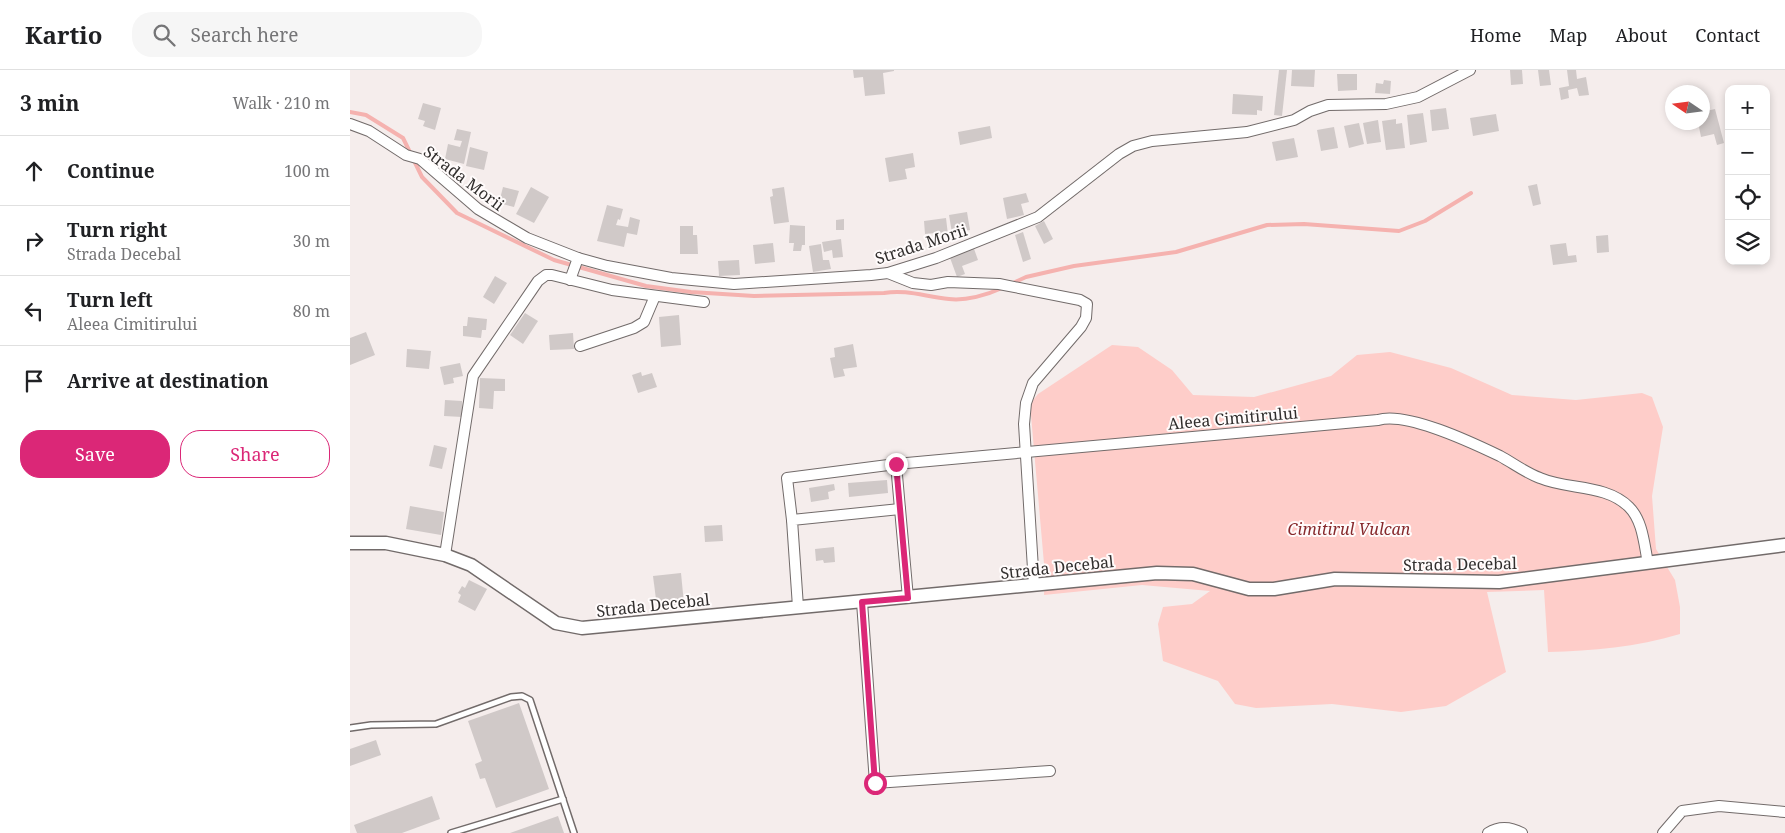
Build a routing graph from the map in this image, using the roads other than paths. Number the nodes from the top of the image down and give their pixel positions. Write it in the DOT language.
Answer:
graph roads {
  1 [pos="1470,70"];
  2 [pos="350,124"];
  3 [pos="577,259"];
  4 [pos="888,273"];
  5 [pos="571,276"];
  6 [pos="655,296"];
  7 [pos="704,302"];
  8 [pos="580,346"];
  9 [pos="1026,452"];
  10 [pos="896,464"];
  11 [pos="900,509"];
  12 [pos="792,520"];
  13 [pos="350,542"];
  14 [pos="1785,545"];
  15 [pos="445,555"];
  16 [pos="1648,563"];
  17 [pos="1034,585"];
  18 [pos="908,598"];
  19 [pos="862,602"];
  20 [pos="798,607"];
  21 [pos="350,728"];
  22 [pos="1050,772"];
  23 [pos="563,799"];
  24 [pos="1785,812"];
  25 [pos="458,832"];
  26 [pos="451,833"];
  27 [pos="574,833"];
  28 [pos="1488,833"];
  29 [pos="1522,833"];
  30 [pos="1663,833"];
  1 -- 4 [label="street, Strada Morii"];
  2 -- 3 [label="street, Strada Morii"];
  3 -- 4 [label="street, Strada Morii"];
  3 -- 5 [label="street"];
  4 -- 9 [label="street"];
  5 -- 6 [label="street"];
  5 -- 15 [label="street"];
  6 -- 7 [label="street"];
  6 -- 8 [label="street"];
  9 -- 10 [label="street, Aleea Cimitirului"];
  9 -- 16 [label="street, Aleea Cimitirului"];
  9 -- 17 [label="street"];
  10 -- 11 [label="street"];
  10 -- 12 [label="street, Aleea Cimitirului"];
  11 -- 12 [label="street"];
  11 -- 18 [label="street"];
  12 -- 20 [label="street"];
  13 -- 15 [label="street, Strada Decebal"];
  14 -- 16 [label="street, Strada Decebal"];
  15 -- 20 [label="street, Strada Decebal"];
  16 -- 17 [label="street, Strada Decebal"];
  17 -- 18 [label="street, Strada Decebal"];
  18 -- 19 [label="street, Strada Decebal"];
  19 -- 20 [label="street, Strada Decebal"];
  19 -- 22 [label="street"];
  21 -- 23 [label="lane"];
  23 -- 25 [label="lane"];
  23 -- 27 [label="lane"];
  24 -- 30 [label="street"];
  25 -- 26 [label="lane"];
  28 -- 29 [label="street"];
}
